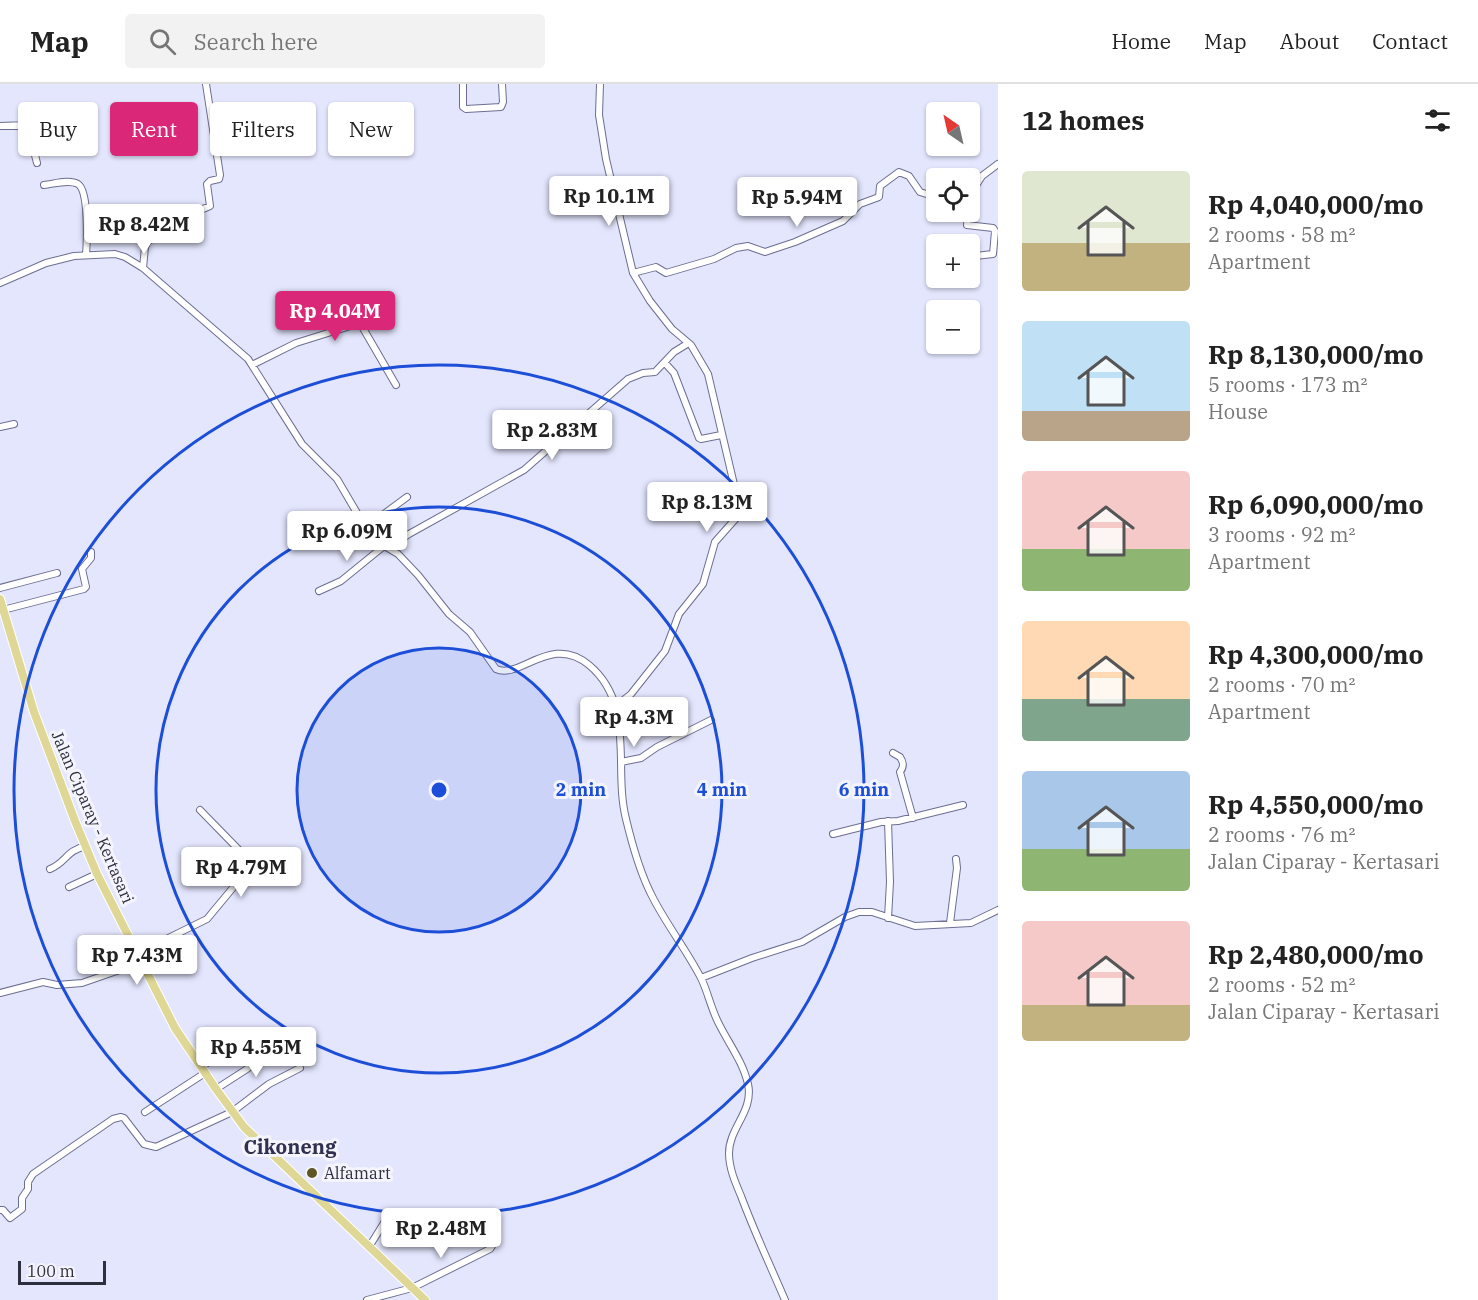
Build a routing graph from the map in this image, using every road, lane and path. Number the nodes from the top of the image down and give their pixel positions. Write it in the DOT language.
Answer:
graph roads {
  1 [pos="206,84"];
  2 [pos="463,84"];
  3 [pos="502,84"];
  4 [pos="600,84"];
  5 [pos="18,125"];
  6 [pos="0,126"];
  7 [pos="35,156"];
  8 [pos="37,163"];
  9 [pos="998,164"];
  10 [pos="980,179"];
  11 [pos="44,185"];
  12 [pos="926,194"];
  13 [pos="967,222"];
  14 [pos="86,255"];
  15 [pos="980,255"];
  16 [pos="143,268"];
  17 [pos="633,273"];
  18 [pos="0,284"];
  19 [pos="687,344"];
  20 [pos="664,363"];
  21 [pos="252,365"];
  22 [pos="396,385"];
  23 [pos="14,424"];
  24 [pos="0,427"];
  25 [pos="721,435"];
  26 [pos="407,497"];
  27 [pos="365,528"];
  28 [pos="384,546"];
  29 [pos="392,549"];
  30 [pos="91,552"];
  31 [pos="57,573"];
  32 [pos="0,588"];
  33 [pos="319,591"];
  34 [pos="0,599"];
  35 [pos="3,610"];
  36 [pos="616,706"];
  37 [pos="711,720"];
  38 [pos="893,753"];
  39 [pos="621,762"];
  40 [pos="963,805"];
  41 [pos="200,810"];
  42 [pos="913,818"];
  43 [pos="888,821"];
  44 [pos="833,834"];
  45 [pos="86,846"];
  46 [pos="956,859"];
  47 [pos="50,869"];
  48 [pos="97,874"];
  49 [pos="69,887"];
  50 [pos="998,910"];
  51 [pos="888,918"];
  52 [pos="950,923"];
  53 [pos="136,954"];
  54 [pos="141,965"];
  55 [pos="701,978"];
  56 [pos="0,993"];
  57 [pos="244,1035"];
  58 [pos="279,1043"];
  59 [pos="300,1068"];
  60 [pos="203,1070"];
  61 [pos="216,1089"];
  62 [pos="145,1112"];
  63 [pos="232,1112"];
  64 [pos="0,1210"];
  65 [pos="415,1218"];
  66 [pos="489,1239"];
  67 [pos="369,1247"];
  68 [pos="412,1288"];
  69 [pos="367,1300"];
  70 [pos="425,1300"];
  71 [pos="785,1300"];
  1 -- 16 [label="street"];
  2 -- 3 [label="street"];
  4 -- 17 [label="street"];
  5 -- 6 [label="street"];
  7 -- 8 [label="street"];
  9 -- 10 [label="street"];
  11 -- 14 [label="street"];
  12 -- 17 [label="street"];
  13 -- 15 [label="street"];
  14 -- 16 [label="street"];
  14 -- 18 [label="street"];
  16 -- 21 [label="street"];
  17 -- 19 [label="street"];
  19 -- 20 [label="street"];
  19 -- 25 [label="street"];
  20 -- 25 [label="street"];
  20 -- 29 [label="street"];
  21 -- 22 [label="street"];
  21 -- 27 [label="street"];
  23 -- 24 [label="street"];
  25 -- 36 [label="street"];
  26 -- 27 [label="street"];
  27 -- 28 [label="street"];
  28 -- 29 [label="street"];
  28 -- 33 [label="street"];
  29 -- 36 [label="street"];
  30 -- 35 [label="street"];
  31 -- 32 [label="street"];
  34 -- 35 [label="main road, Jalan Ciparay - Kertasari"];
  35 -- 45 [label="main road, Jalan Ciparay - Kertasari"];
  36 -- 39 [label="street"];
  37 -- 39 [label="street"];
  38 -- 42 [label="street"];
  39 -- 55 [label="street"];
  40 -- 42 [label="street"];
  41 -- 53 [label="street"];
  42 -- 43 [label="street"];
  43 -- 44 [label="street"];
  43 -- 51 [label="street"];
  45 -- 47 [label="street"];
  45 -- 48 [label="main road, Jalan Ciparay - Kertasari"];
  46 -- 52 [label="street"];
  48 -- 49 [label="street"];
  48 -- 53 [label="main road, Jalan Ciparay - Kertasari"];
  50 -- 52 [label="street"];
  51 -- 52 [label="street"];
  51 -- 55 [label="street"];
  53 -- 54 [label="main road, Jalan Ciparay - Kertasari"];
  54 -- 56 [label="street"];
  54 -- 60 [label="main road, Jalan Ciparay - Kertasari"];
  55 -- 71 [label="street"];
  57 -- 60 [label="street"];
  58 -- 61 [label="street"];
  59 -- 63 [label="street"];
  60 -- 61 [label="main road, Jalan Ciparay - Kertasari"];
  60 -- 62 [label="street"];
  61 -- 63 [label="main road, Jalan Ciparay - Kertasari"];
  63 -- 64 [label="street"];
  63 -- 67 [label="main road, Jalan Ciparay - Kertasari"];
  65 -- 67 [label="street"];
  66 -- 68 [label="street"];
  67 -- 68 [label="main road, Jalan Ciparay - Kertasari"];
  68 -- 69 [label="street"];
  68 -- 70 [label="main road, Jalan Ciparay - Kertasari"];
}
